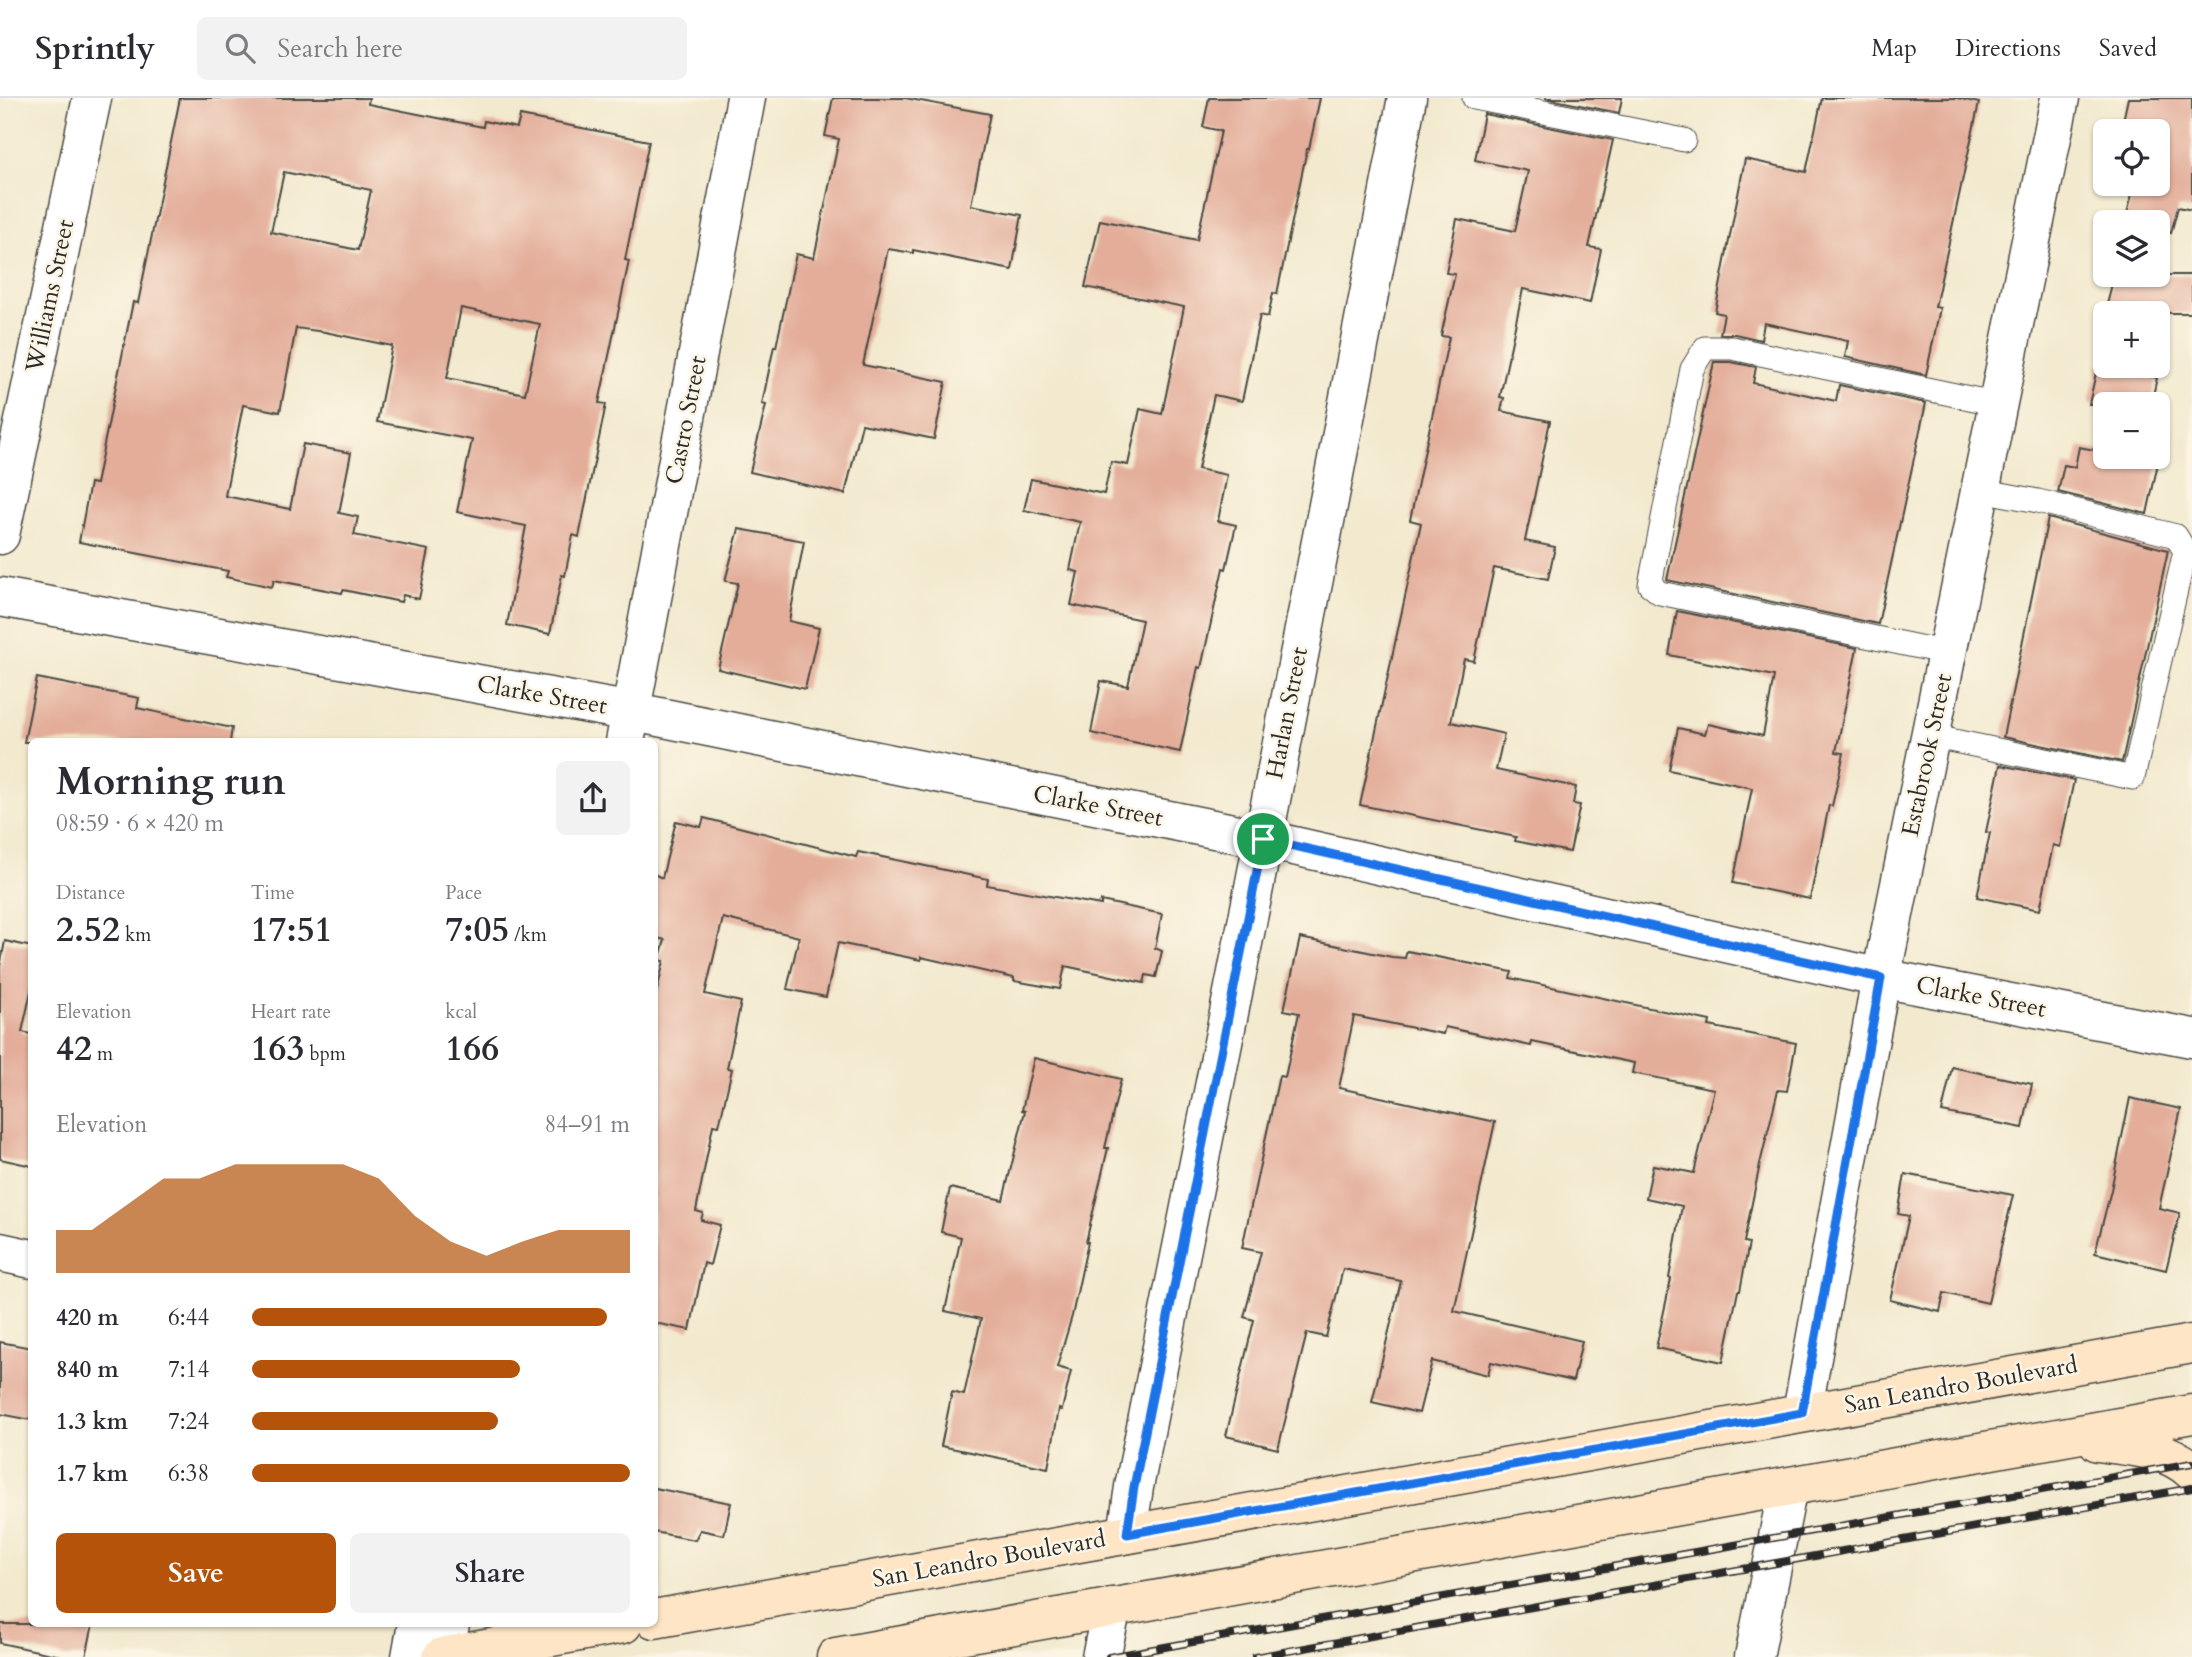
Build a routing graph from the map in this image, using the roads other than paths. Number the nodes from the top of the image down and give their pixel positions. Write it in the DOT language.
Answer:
graph roads {
  1 [pos="92,98"];
  2 [pos="746,98"];
  3 [pos="1407,98"];
  4 [pos="1474,98"];
  5 [pos="2060,98"];
  6 [pos="1684,140"];
  7 [pos="1998,404"];
  8 [pos="1980,489"];
  9 [pos="0,535"];
  10 [pos="0,597"];
  11 [pos="1948,653"];
  12 [pos="629,727"];
  13 [pos="1930,736"];
  14 [pos="1263,839"];
  15 [pos="1881,978"];
  16 [pos="2192,1038"];
  17 [pos="0,1252"];
  18 [pos="28,1258"];
  19 [pos="2192,1344"];
  20 [pos="1802,1413"];
  21 [pos="2192,1414"];
  22 [pos="2068,1437"];
  23 [pos="2192,1471"];
  24 [pos="1788,1487"];
  25 [pos="1127,1534"];
  26 [pos="1112,1607"];
  27 [pos="658,1618"];
  28 [pos="416,1627"];
  29 [pos="449,1627"];
  30 [pos="593,1627"];
  31 [pos="597,1627"];
  32 [pos="411,1657"];
  33 [pos="443,1657"];
  34 [pos="557,1657"];
  35 [pos="836,1657"];
  36 [pos="1101,1657"];
  37 [pos="1754,1657"];
  1 -- 9 [label="street, Williams Street"];
  2 -- 12 [label="street, Castro Street"];
  3 -- 14 [label="street, Harlan Street"];
  4 -- 6 [label="lane"];
  5 -- 7 [label="street, Estabrook Street"];
  7 -- 8 [label="street, Estabrook Street"];
  7 -- 11 [label="lane"];
  8 -- 11 [label="street, Estabrook Street"];
  8 -- 13 [label="lane"];
  10 -- 12 [label="street, Clarke Street"];
  11 -- 13 [label="street, Estabrook Street"];
  12 -- 14 [label="street, Clarke Street"];
  13 -- 15 [label="street, Estabrook Street"];
  14 -- 15 [label="street, Clarke Street"];
  14 -- 25 [label="street, Harlan Street"];
  15 -- 16 [label="street, Clarke Street"];
  15 -- 20 [label="street, Estabrook Street"];
  17 -- 18 [label="street"];
  19 -- 20 [label="main road, San Leandro Boulevard"];
  20 -- 25 [label="main road, San Leandro Boulevard"];
  21 -- 22 [label="main road"];
  22 -- 23 [label="main road"];
  22 -- 24 [label="main road"];
  24 -- 26 [label="main road"];
  24 -- 37 [label="street"];
  25 -- 27 [label="main road, San Leandro Boulevard"];
  26 -- 35 [label="main road"];
  26 -- 36 [label="street"];
  28 -- 32 [label="street"];
  29 -- 33 [label="street"];
  30 -- 33 [label="main road"];
  31 -- 34 [label="main road"];
}
